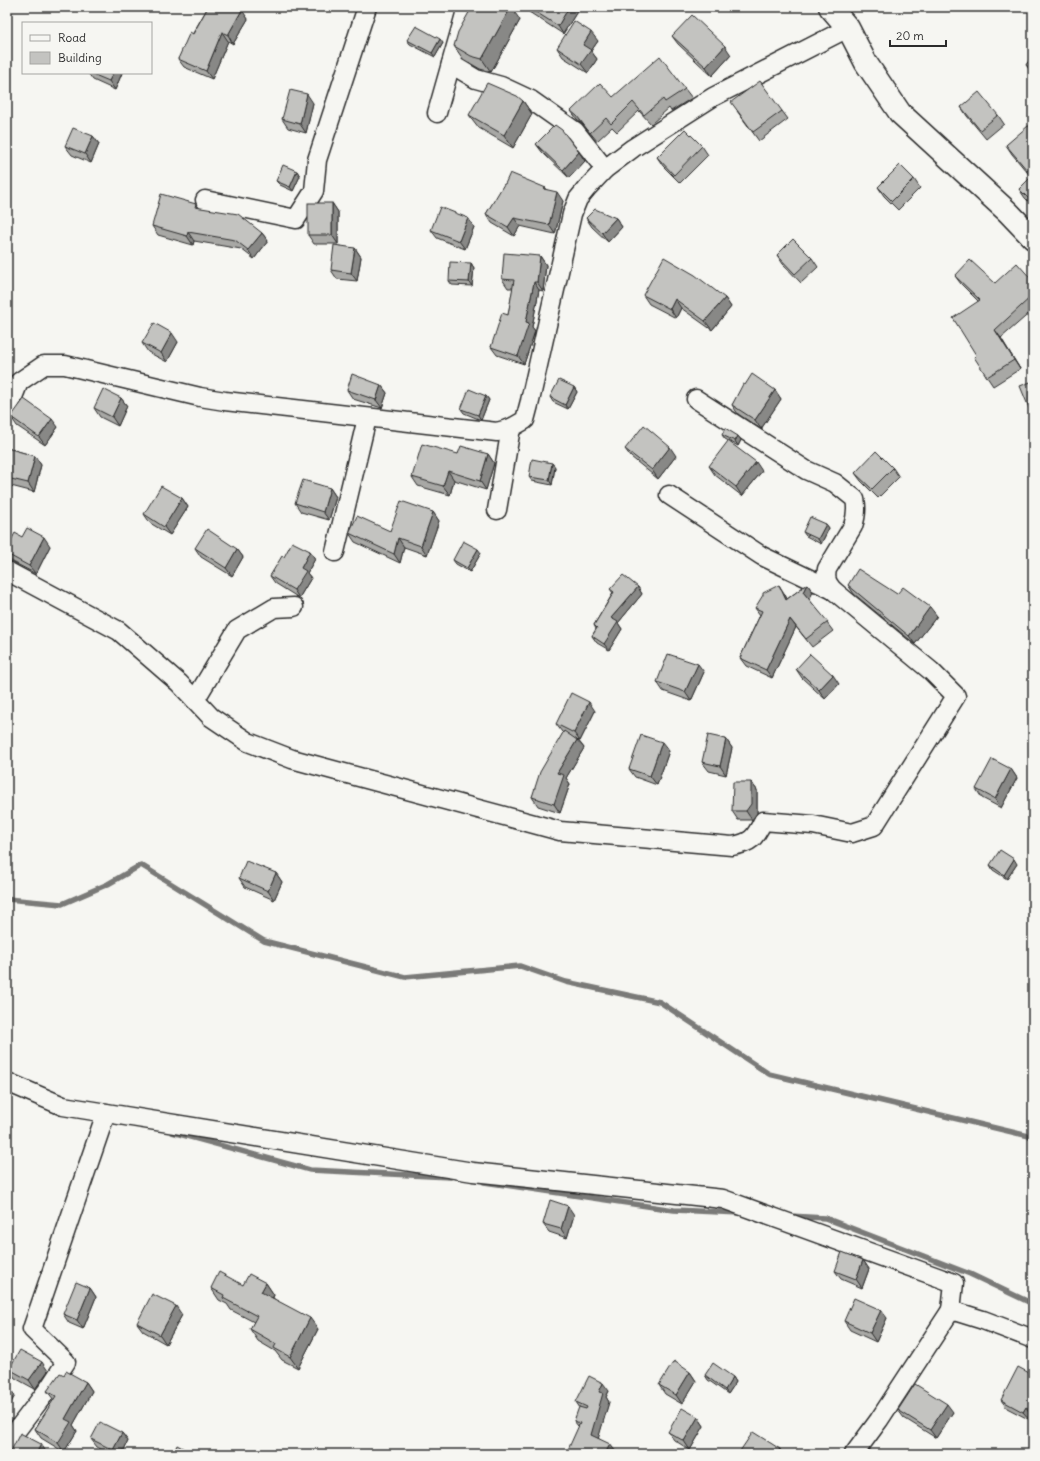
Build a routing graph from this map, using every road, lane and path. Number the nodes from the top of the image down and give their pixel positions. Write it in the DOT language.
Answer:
graph roads {
  1 [pos="367,7"];
  2 [pos="467,7"];
  3 [pos="830,7"];
  4 [pos="848,28"];
  5 [pos="451,64"];
  6 [pos="437,112"];
  7 [pos="605,169"];
  8 [pos="205,200"];
  9 [pos="1033,238"];
  10 [pos="696,399"];
  11 [pos="7,412"];
  12 [pos="367,418"];
  13 [pos="511,428"];
  14 [pos="669,495"];
  15 [pos="497,510"];
  16 [pos="335,552"];
  17 [pos="7,571"];
  18 [pos="834,590"];
  19 [pos="294,607"];
  20 [pos="195,700"];
  21 [pos="7,1082"];
  22 [pos="106,1113"];
  23 [pos="951,1310"];
  24 [pos="1033,1339"];
  25 [pos="7,1443"];
  26 [pos="854,1454"];
  1 -- 8 [label="street"];
  2 -- 5 [label="street"];
  3 -- 4 [label="main road"];
  4 -- 7 [label="street"];
  4 -- 9 [label="main road"];
  5 -- 6 [label="street"];
  5 -- 7 [label="street"];
  7 -- 13 [label="street"];
  10 -- 18 [label="street"];
  11 -- 12 [label="street"];
  12 -- 13 [label="street"];
  12 -- 16 [label="street"];
  13 -- 15 [label="street"];
  14 -- 18 [label="street"];
  17 -- 20 [label="street"];
  18 -- 20 [label="street"];
  19 -- 20 [label="street"];
  21 -- 22 [label="street"];
  22 -- 23 [label="street"];
  22 -- 25 [label="street"];
  23 -- 24 [label="street"];
  23 -- 26 [label="street"];
}
